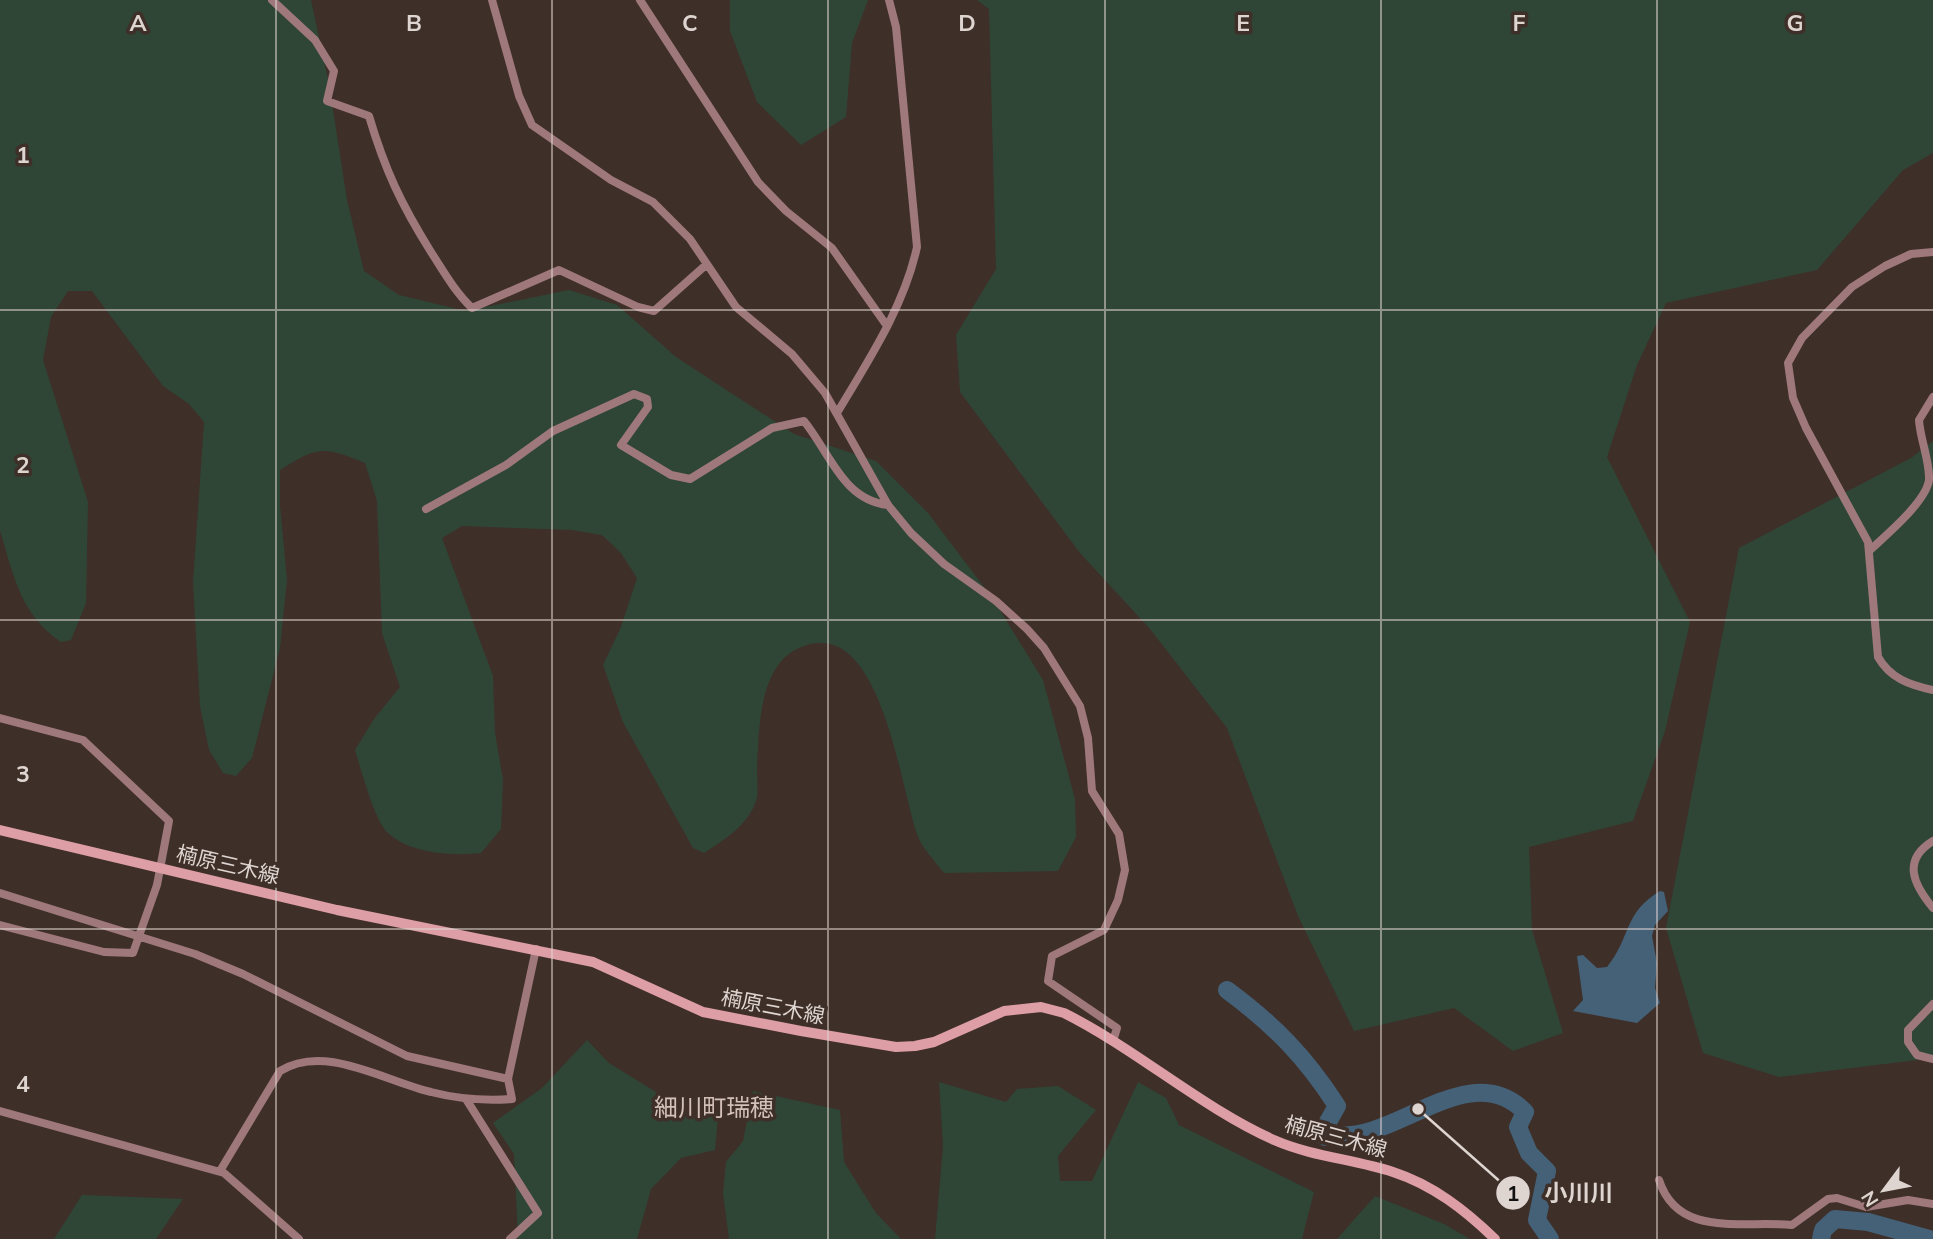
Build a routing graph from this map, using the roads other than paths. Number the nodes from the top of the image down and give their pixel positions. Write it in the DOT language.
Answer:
graph roads {
  1 [pos="272,0"];
  2 [pos="492,0"];
  3 [pos="640,0"];
  4 [pos="890,0"];
  5 [pos="1933,252"];
  6 [pos="707,264"];
  7 [pos="887,326"];
  8 [pos="1933,397"];
  9 [pos="837,413"];
  10 [pos="888,505"];
  11 [pos="426,509"];
  12 [pos="1869,551"];
  13 [pos="1933,691"];
  14 [pos="0,719"];
  15 [pos="0,830"];
  16 [pos="1933,841"];
  17 [pos="160,868"];
  18 [pos="0,893"];
  19 [pos="1933,908"];
  20 [pos="0,925"];
  21 [pos="140,938"];
  22 [pos="536,949"];
  23 [pos="1933,1004"];
  24 [pos="1113,1041"];
  25 [pos="1933,1059"];
  26 [pos="508,1079"];
  27 [pos="467,1099"];
  28 [pos="0,1111"];
  29 [pos="220,1171"];
  30 [pos="1658,1180"];
  31 [pos="1933,1204"];
  32 [pos="299,1239"];
  33 [pos="510,1239"];
  34 [pos="1495,1239"];
  1 -- 6 [label="street"];
  2 -- 6 [label="street"];
  3 -- 7 [label="street"];
  4 -- 7 [label="street"];
  5 -- 12 [label="street"];
  6 -- 9 [label="street"];
  7 -- 9 [label="street"];
  8 -- 12 [label="street"];
  9 -- 10 [label="street"];
  10 -- 11 [label="street"];
  10 -- 24 [label="street"];
  12 -- 13 [label="street"];
  14 -- 17 [label="street"];
  15 -- 17 [label="main road, 楠原三木線"];
  16 -- 19 [label="street"];
  17 -- 21 [label="street"];
  17 -- 22 [label="main road, 楠原三木線"];
  18 -- 21 [label="street"];
  20 -- 21 [label="street"];
  21 -- 26 [label="street"];
  22 -- 24 [label="main road, 楠原三木線"];
  22 -- 26 [label="street"];
  23 -- 25 [label="street"];
  24 -- 34 [label="main road, 楠原三木線"];
  26 -- 27 [label="street"];
  27 -- 29 [label="street"];
  27 -- 33 [label="street"];
  28 -- 29 [label="street"];
  29 -- 32 [label="street"];
  30 -- 31 [label="street"];
}
